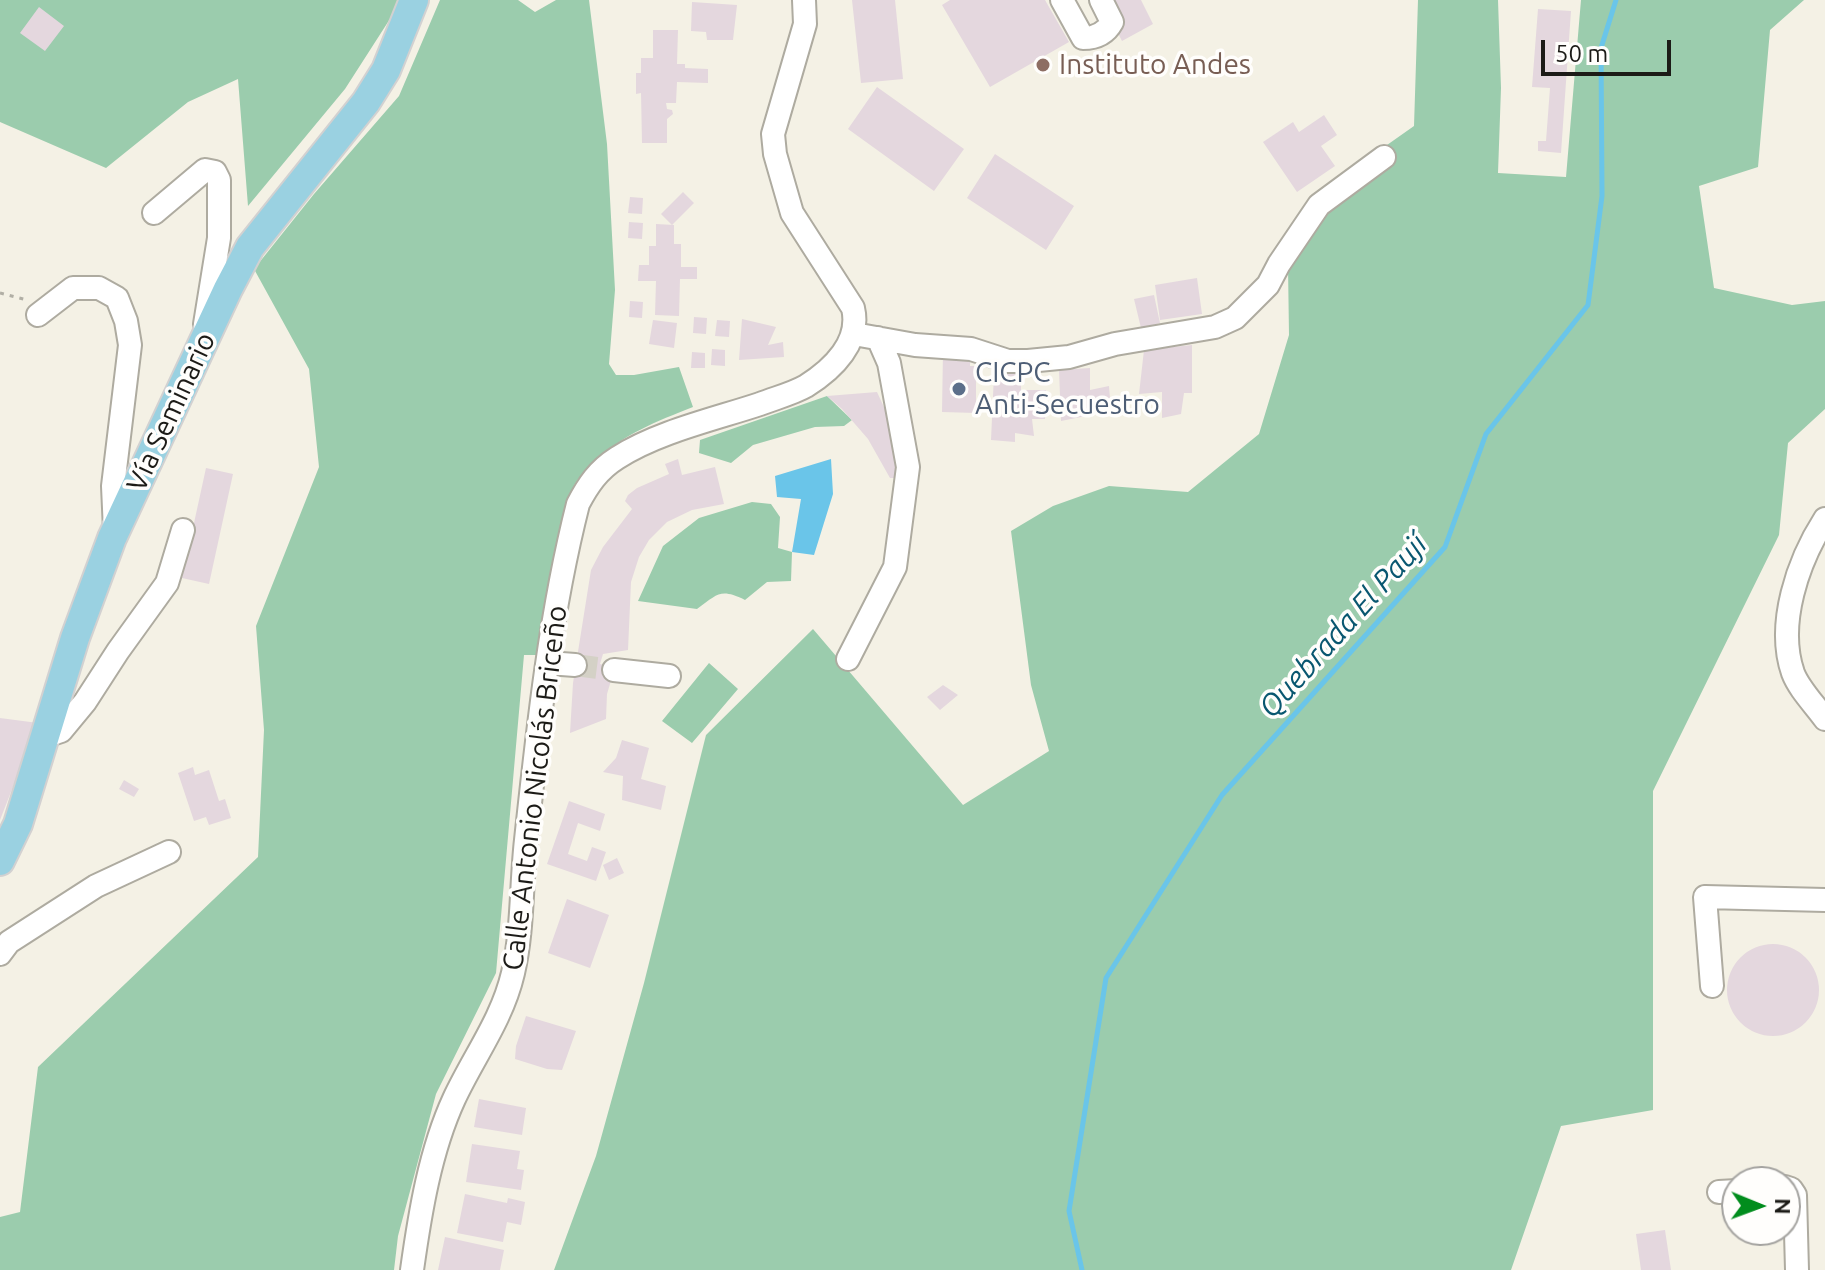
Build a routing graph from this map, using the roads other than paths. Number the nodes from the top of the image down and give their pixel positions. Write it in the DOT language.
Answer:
graph roads {
  1 [pos="414,0"];
  2 [pos="804,0"];
  3 [pos="1062,0"];
  4 [pos="1101,0"];
  5 [pos="1384,157"];
  6 [pos="154,213"];
  7 [pos="38,315"];
  8 [pos="854,334"];
  9 [pos="878,338"];
  10 [pos="201,349"];
  11 [pos="1825,519"];
  12 [pos="183,530"];
  13 [pos="115,533"];
  14 [pos="848,659"];
  15 [pos="548,663"];
  16 [pos="575,665"];
  17 [pos="614,670"];
  18 [pos="669,676"];
  19 [pos="1825,719"];
  20 [pos="46,736"];
  21 [pos="169,852"];
  22 [pos="0,861"];
  23 [pos="1825,900"];
  24 [pos="0,954"];
  25 [pos="1712,986"];
  26 [pos="1796,1246"];
  27 [pos="412,1270"];
  28 [pos="1797,1270"];
  1 -- 10 [label="main road, Vía Seminario"];
  2 -- 8 [label="street"];
  3 -- 4 [label="street"];
  5 -- 9 [label="street"];
  6 -- 10 [label="street"];
  7 -- 13 [label="street"];
  8 -- 9 [label="street"];
  8 -- 15 [label="street, Calle Antonio Nicolás Briceño"];
  9 -- 14 [label="street"];
  10 -- 13 [label="main road, Vía Seminario"];
  11 -- 19 [label="street"];
  12 -- 20 [label="street"];
  13 -- 20 [label="main road, Vía Seminario"];
  15 -- 16 [label="street"];
  15 -- 27 [label="street, Calle Antonio Nicolás Briceño"];
  17 -- 18 [label="street"];
  20 -- 22 [label="main road, Vía Seminario"];
  21 -- 24 [label="street"];
  23 -- 25 [label="street"];
  26 -- 28 [label="street"];
}
